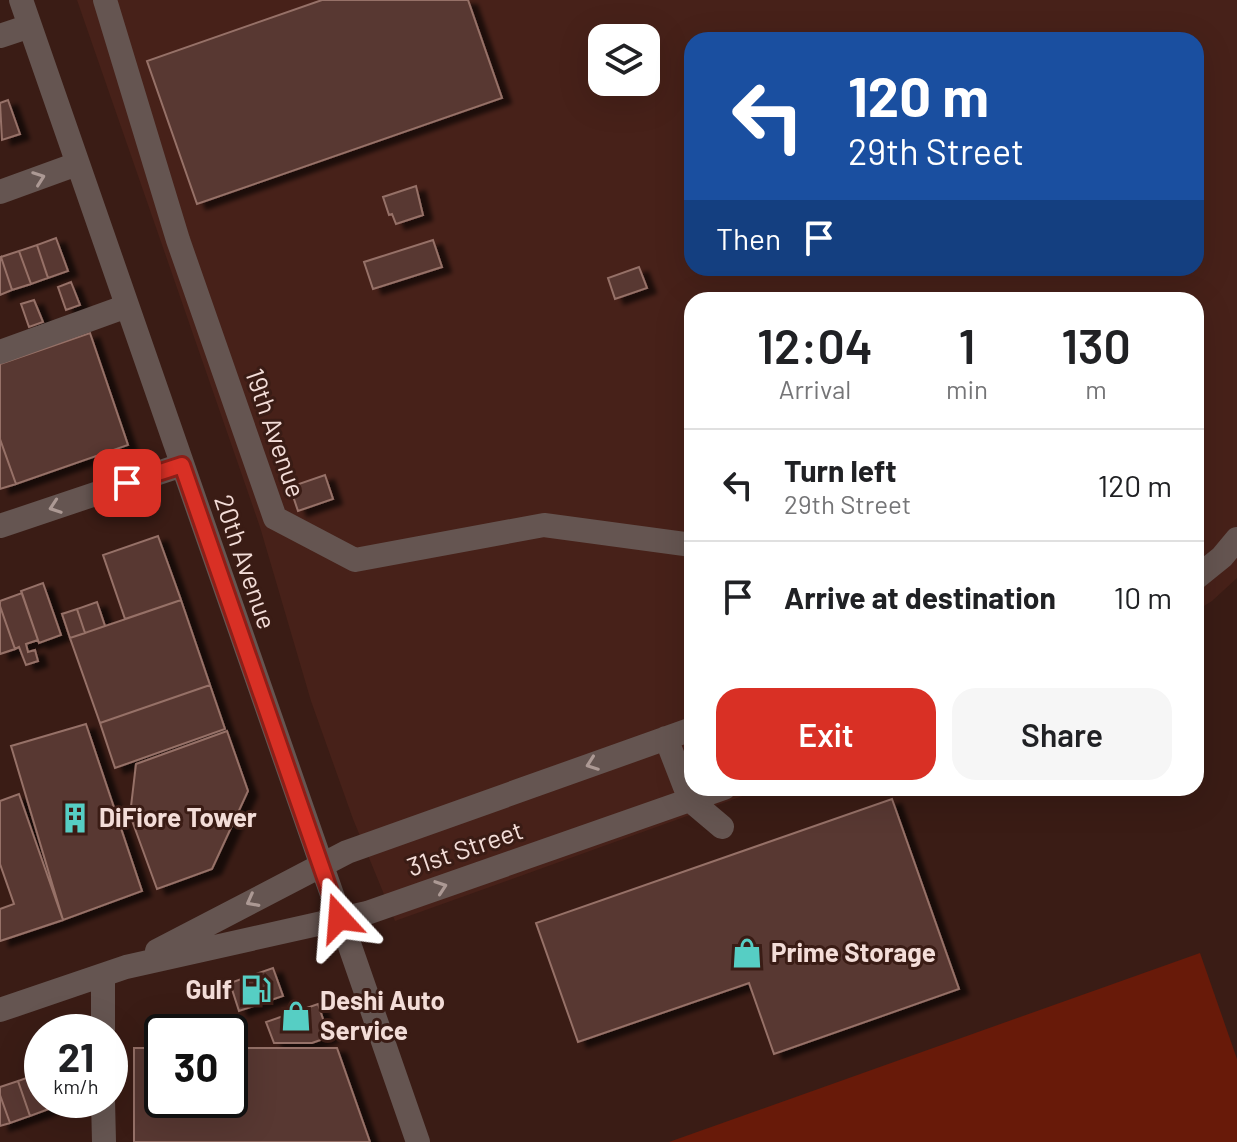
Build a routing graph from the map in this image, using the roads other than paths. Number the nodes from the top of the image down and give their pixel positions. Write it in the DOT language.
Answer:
graph roads {
  1 [pos="21,0"];
  2 [pos="105,0"];
  3 [pos="30,26"];
  4 [pos="0,36"];
  5 [pos="77,164"];
  6 [pos="0,192"];
  7 [pos="127,306"];
  8 [pos="0,352"];
  9 [pos="182,465"];
  10 [pos="0,526"];
  11 [pos="1237,539"];
  12 [pos="684,544"];
  13 [pos="1204,572"];
  14 [pos="684,732"];
  15 [pos="666,738"];
  16 [pos="684,784"];
  17 [pos="688,796"];
  18 [pos="701,796"];
  19 [pos="690,800"];
  20 [pos="722,827"];
  21 [pos="321,865"];
  22 [pos="339,918"];
  23 [pos="114,971"];
  24 [pos="0,1010"];
  25 [pos="106,1014"];
  26 [pos="103,1118"];
  27 [pos="104,1142"];
  28 [pos="418,1142"];
  1 -- 3 [label="street, 20th Avenue"];
  2 -- 12 [label="street, 19th Avenue"];
  3 -- 4 [label="street"];
  3 -- 5 [label="street, 20th Avenue"];
  6 -- 5 [label="street, one-way"];
  5 -- 7 [label="street, 20th Avenue"];
  7 -- 8 [label="street"];
  7 -- 9 [label="street, 20th Avenue"];
  9 -- 10 [label="street, one-way"];
  9 -- 21 [label="street, 20th Avenue"];
  11 -- 13 [label="street"];
  14 -- 15 [label="street, 31st Street"];
  15 -- 16 [label="street"];
  15 -- 21 [label="street, 31st Street, one-way"];
  17 -- 19 [label="street"];
  18 -- 19 [label="street, 31st Street"];
  19 -- 20 [label="street"];
  22 -- 19 [label="street, 31st Street, one-way"];
  21 -- 22 [label="street, 20th Avenue"];
  21 -- 23 [label="street, 31st Street, one-way"];
  22 -- 23 [label="street, 31st Street"];
  22 -- 28 [label="street, 20th Avenue"];
  23 -- 24 [label="street, 31st Street"];
  23 -- 25 [label="street"];
  26 -- 27 [label="street"];
}
